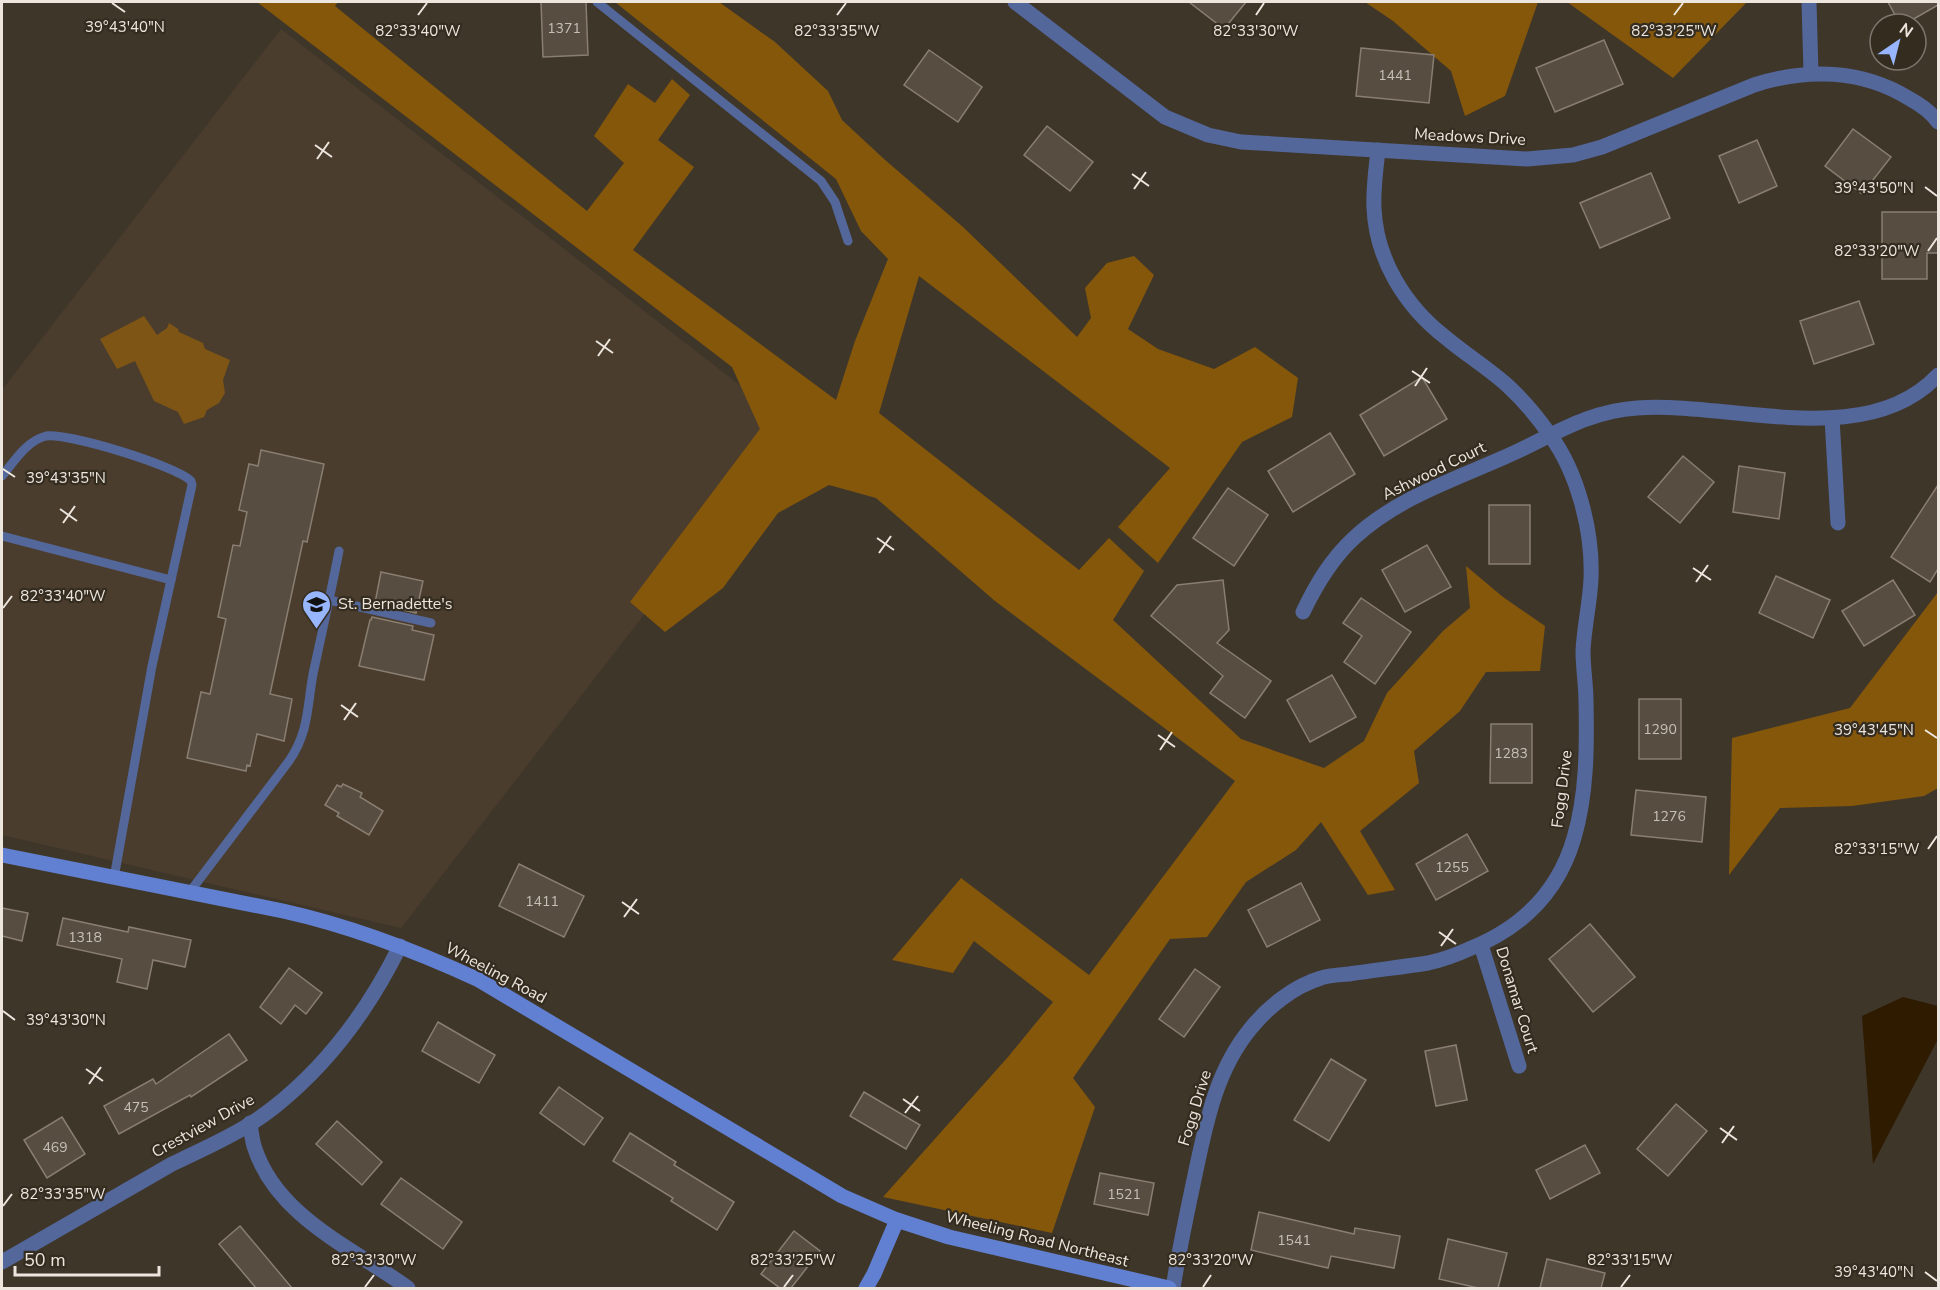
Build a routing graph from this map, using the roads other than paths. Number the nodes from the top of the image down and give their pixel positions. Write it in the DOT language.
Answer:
graph roads {
  1 [pos="597,2"];
  2 [pos="1015,2"];
  3 [pos="1809,2"];
  4 [pos="1811,73"];
  5 [pos="1938,122"];
  6 [pos="1378,150"];
  7 [pos="848,241"];
  8 [pos="1938,375"];
  9 [pos="1832,418"];
  10 [pos="1550,435"];
  11 [pos="2,476"];
  12 [pos="1838,524"];
  13 [pos="2,536"];
  14 [pos="339,551"];
  15 [pos="171,580"];
  16 [pos="329,600"];
  17 [pos="1303,612"];
  18 [pos="431,623"];
  19 [pos="2,855"];
  20 [pos="114,878"];
  21 [pos="189,893"];
  22 [pos="1481,945"];
  23 [pos="400,946"];
  24 [pos="1519,1066"];
  25 [pos="250,1123"];
  26 [pos="897,1220"];
  27 [pos="2,1262"];
  28 [pos="408,1288"];
  29 [pos="866,1288"];
  30 [pos="1171,1288"];
  1 -- 7 [label="lane"];
  2 -- 6 [label="street, Meadows Drive"];
  3 -- 4 [label="street"];
  4 -- 5 [label="street, Meadows Drive"];
  4 -- 6 [label="street, Meadows Drive"];
  6 -- 10 [label="street, Fogg Drive"];
  8 -- 9 [label="street"];
  9 -- 10 [label="street"];
  9 -- 12 [label="street"];
  10 -- 17 [label="street, Ashwood Court"];
  10 -- 22 [label="street, Fogg Drive"];
  11 -- 15 [label="lane"];
  13 -- 15 [label="lane"];
  14 -- 16 [label="lane"];
  15 -- 20 [label="lane"];
  16 -- 18 [label="lane"];
  16 -- 21 [label="lane"];
  19 -- 20 [label="street, Wheeling Road"];
  20 -- 21 [label="street, Wheeling Road"];
  21 -- 23 [label="street, Wheeling Road"];
  22 -- 24 [label="street, Donamar Court"];
  22 -- 30 [label="street, Fogg Drive"];
  23 -- 25 [label="street, Crestview Drive"];
  23 -- 26 [label="street, Wheeling Road"];
  25 -- 27 [label="street, Crestview Drive"];
  25 -- 28 [label="street"];
  26 -- 29 [label="street"];
  26 -- 30 [label="street, Wheeling Road Northeast"];
}
